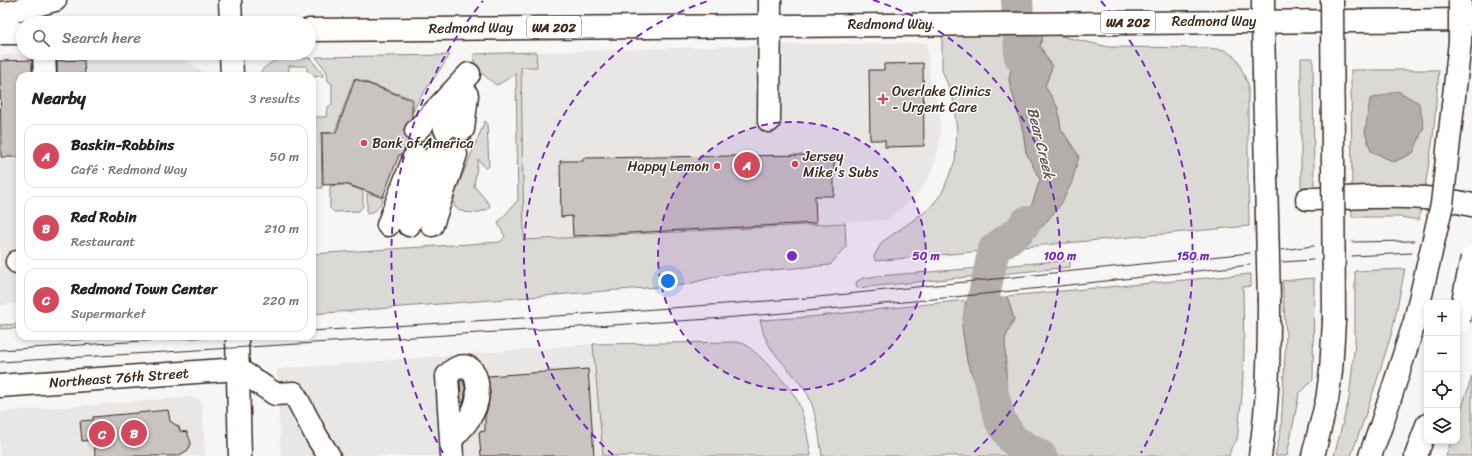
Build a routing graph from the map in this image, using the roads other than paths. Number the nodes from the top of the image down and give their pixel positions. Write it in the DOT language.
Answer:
graph roads {
  1 [pos="40,0"];
  2 [pos="55,0"];
  3 [pos="230,0"];
  4 [pos="770,0"];
  5 [pos="1332,0"];
  6 [pos="1460,0"];
  7 [pos="0,1"];
  8 [pos="1263,10"];
  9 [pos="0,13"];
  10 [pos="231,16"];
  11 [pos="1472,20"];
  12 [pos="769,25"];
  13 [pos="316,30"];
  14 [pos="0,33"];
  15 [pos="16,33"];
  16 [pos="44,60"];
  17 [pos="231,60"];
  18 [pos="45,72"];
  19 [pos="232,72"];
  20 [pos="469,74"];
  21 [pos="768,121"];
  22 [pos="430,154"];
  23 [pos="1307,199"];
  24 [pos="1472,206"];
  25 [pos="1472,258"];
  26 [pos="1460,314"];
  27 [pos="237,340"];
  28 [pos="238,369"];
  29 [pos="0,386"];
  30 [pos="1424,433"];
  31 [pos="451,440"];
  32 [pos="240,456"];
  33 [pos="329,456"];
  34 [pos="1260,456"];
  35 [pos="1313,456"];
  36 [pos="1370,456"];
  37 [pos="1416,456"];
  1 -- 7 [label="main road"];
  2 -- 9 [label="main road"];
  3 -- 10 [label="main road"];
  4 -- 12 [label="main road"];
  5 -- 35 [label="main road, bridge"];
  6 -- 36 [label="main road, bridge"];
  8 -- 11 [label="main road, Redmond Way / WA 202"];
  8 -- 12 [label="main road, Redmond Way / WA 202"];
  8 -- 34 [label="main road, bridge"];
  12 -- 13 [label="main road, Redmond Way / WA 202"];
  12 -- 21 [label="main road"];
  14 -- 15 [label="main road"];
  16 -- 18 [label="main road"];
  17 -- 19 [label="main road"];
  20 -- 20 [label="main road"];
  22 -- 22 [label="main road"];
  23 -- 24 [label="main road"];
  25 -- 26 [label="main road, bridge"];
  27 -- 28 [label="main road"];
  28 -- 29 [label="main road, Northeast 76th Street"];
  28 -- 32 [label="main road"];
  28 -- 33 [label="main road"];
  30 -- 37 [label="main road"];
  31 -- 31 [label="main road"];
}
